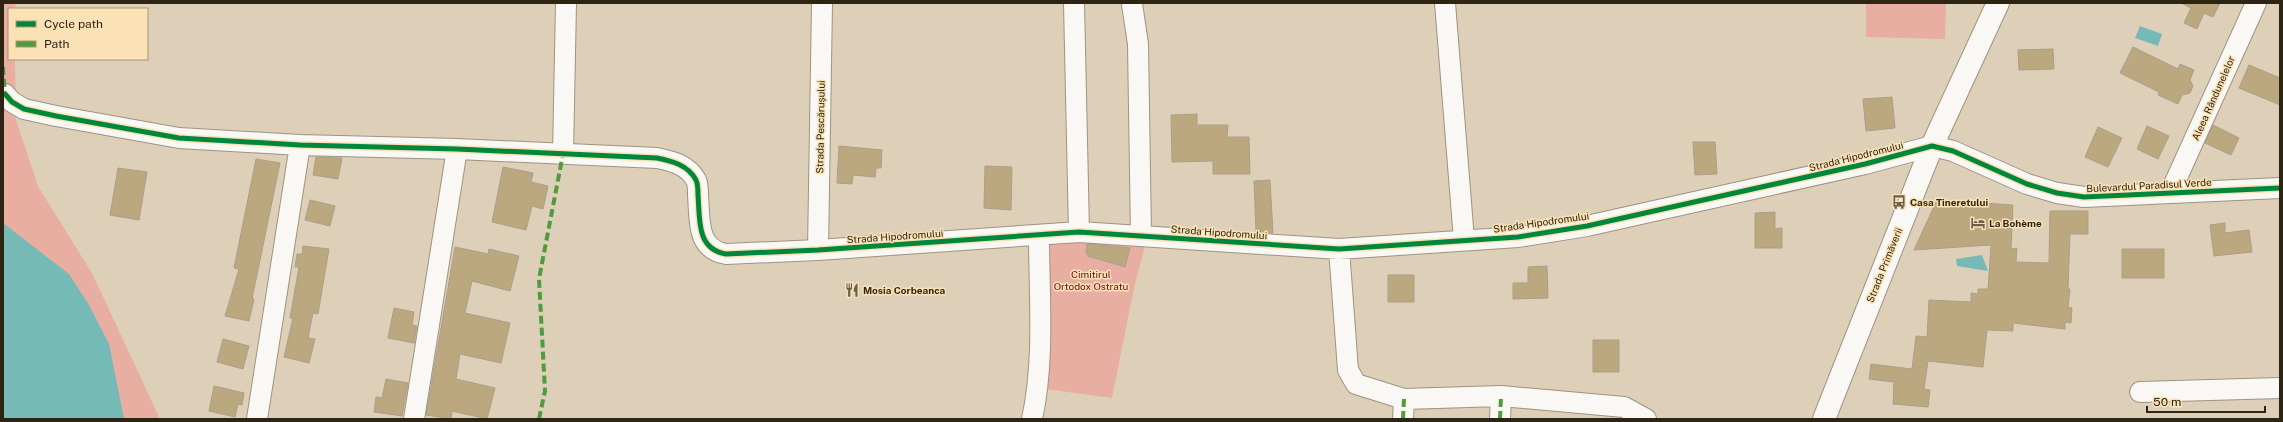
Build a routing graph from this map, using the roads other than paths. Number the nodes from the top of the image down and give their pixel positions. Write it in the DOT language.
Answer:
graph roads {
  1 [pos="566,3"];
  2 [pos="822,3"];
  3 [pos="1074,3"];
  4 [pos="1445,3"];
  5 [pos="1998,3"];
  6 [pos="2256,3"];
  7 [pos="1132,4"];
  8 [pos="5,94"];
  9 [pos="300,145"];
  10 [pos="1932,146"];
  11 [pos="457,148"];
  12 [pos="563,154"];
  13 [pos="2280,188"];
  14 [pos="2170,193"];
  15 [pos="1079,232"];
  16 [pos="1039,235"];
  17 [pos="1141,236"];
  18 [pos="1464,240"];
  19 [pos="1339,248"];
  20 [pos="818,250"];
  21 [pos="2280,388"];
  22 [pos="2140,392"];
  23 [pos="1501,396"];
  24 [pos="1404,399"];
  25 [pos="257,419"];
  26 [pos="414,419"];
  27 [pos="1032,419"];
  28 [pos="1403,419"];
  29 [pos="1500,419"];
  30 [pos="1646,419"];
  31 [pos="1824,419"];
  1 -- 12 [label="street"];
  2 -- 20 [label="street, Strada Pescărușului"];
  3 -- 15 [label="street"];
  4 -- 18 [label="street"];
  5 -- 10 [label="main road, Strada Primăverii"];
  6 -- 14 [label="street, Aleea Rândunelelor"];
  7 -- 17 [label="street"];
  8 -- 9 [label="street, Strada Hipodromului"];
  9 -- 11 [label="street, Strada Hipodromului"];
  9 -- 25 [label="street"];
  10 -- 14 [label="street, Bulevardul Paradisul Verde"];
  10 -- 18 [label="street, Strada Hipodromului"];
  10 -- 31 [label="main road, Strada Primăverii"];
  11 -- 12 [label="street, Strada Hipodromului"];
  11 -- 26 [label="street"];
  12 -- 20 [label="street, Strada Hipodromului"];
  13 -- 14 [label="street, Bulevardul Paradisul Verde"];
  15 -- 16 [label="street, Strada Hipodromului"];
  15 -- 17 [label="street, Strada Hipodromului"];
  16 -- 20 [label="street, Strada Hipodromului"];
  16 -- 27 [label="street"];
  17 -- 19 [label="street, Strada Hipodromului"];
  18 -- 19 [label="street, Strada Hipodromului"];
  19 -- 24 [label="street"];
  21 -- 22 [label="street"];
  23 -- 24 [label="street"];
  23 -- 29 [label="street"];
  23 -- 30 [label="street"];
  24 -- 28 [label="street"];
}
